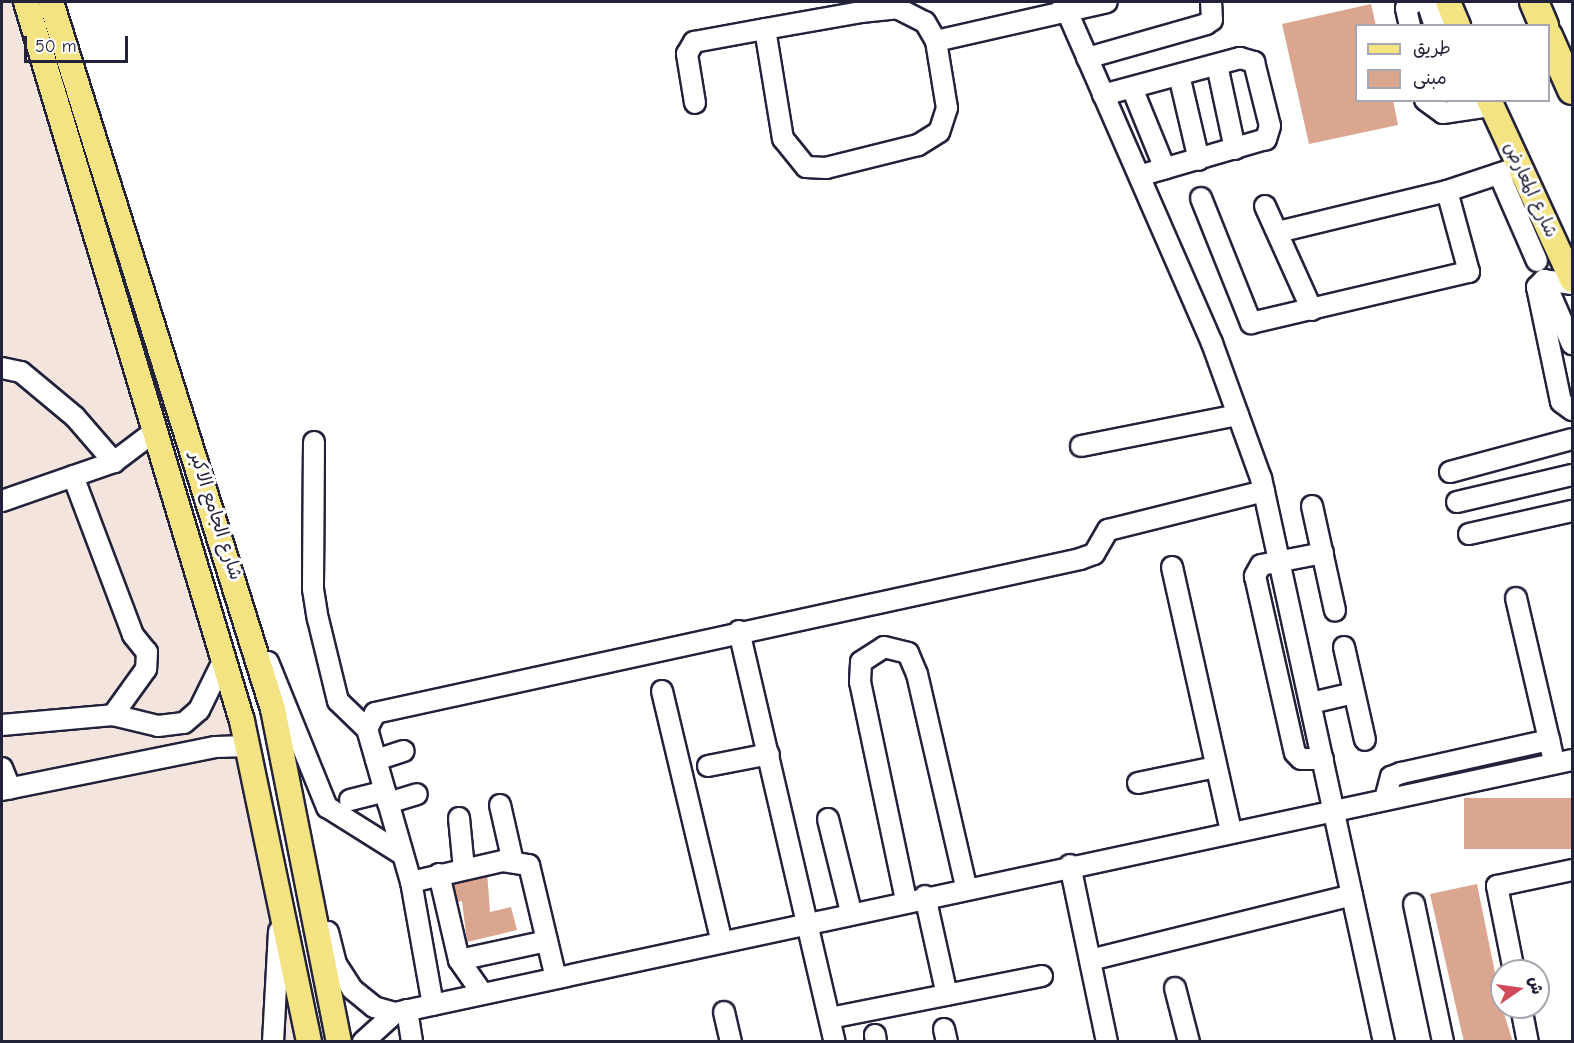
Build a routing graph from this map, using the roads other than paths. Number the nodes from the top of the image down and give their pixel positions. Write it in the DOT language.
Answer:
graph roads {
  1 [pos="26,2"];
  2 [pos="51,2"];
  3 [pos="1107,2"];
  4 [pos="1210,2"];
  5 [pos="1415,2"];
  6 [pos="1427,2"];
  7 [pos="1449,2"];
  8 [pos="1534,2"];
  9 [pos="1065,6"];
  10 [pos="1410,24"];
  11 [pos="1434,24"];
  12 [pos="1457,24"];
  13 [pos="1543,24"];
  14 [pos="765,29"];
  15 [pos="1550,40"];
  16 [pos="936,41"];
  17 [pos="1087,58"];
  18 [pos="1217,65"];
  19 [pos="1179,75"];
  20 [pos="1132,88"];
  21 [pos="1572,90"];
  22 [pos="1103,95"];
  23 [pos="1427,102"];
  24 [pos="695,103"];
  25 [pos="1490,103"];
  26 [pos="1463,107"];
  27 [pos="1235,149"];
  28 [pos="1199,160"];
  29 [pos="1165,169"];
  30 [pos="1509,171"];
  31 [pos="1139,176"];
  32 [pos="1447,191"];
  33 [pos="1201,198"];
  34 [pos="1265,206"];
  35 [pos="1278,232"];
  36 [pos="1537,261"];
  37 [pos="1544,280"];
  38 [pos="1572,282"];
  39 [pos="1312,310"];
  40 [pos="1572,344"];
  41 [pos="2,368"];
  42 [pos="1572,410"];
  43 [pos="1238,415"];
  44 [pos="155,431"];
  45 [pos="1572,439"];
  46 [pos="314,442"];
  47 [pos="1081,446"];
  48 [pos="114,462"];
  49 [pos="1450,472"];
  50 [pos="1572,475"];
  51 [pos="73,476"];
  52 [pos="1264,491"];
  53 [pos="2,501"];
  54 [pos="1457,502"];
  55 [pos="1312,506"];
  56 [pos="1572,511"];
  57 [pos="1469,534"];
  58 [pos="1323,553"];
  59 [pos="1279,561"];
  60 [pos="1172,567"];
  61 [pos="1516,598"];
  62 [pos="242,602"];
  63 [pos="1335,611"];
  64 [pos="739,631"];
  65 [pos="1344,647"];
  66 [pos="224,659"];
  67 [pos="662,691"];
  68 [pos="1354,693"];
  69 [pos="1311,703"];
  70 [pos="113,715"];
  71 [pos="2,725"];
  72 [pos="367,729"];
  73 [pos="1365,740"];
  74 [pos="1550,740"];
  75 [pos="247,746"];
  76 [pos="404,751"];
  77 [pos="769,754"];
  78 [pos="376,759"];
  79 [pos="1323,759"];
  80 [pos="1564,762"];
  81 [pos="708,766"];
  82 [pos="1216,767"];
  83 [pos="2,768"];
  84 [pos="1138,783"];
  85 [pos="6,789"];
  86 [pos="417,794"];
  87 [pos="386,797"];
  88 [pos="1385,799"];
  89 [pos="350,800"];
  90 [pos="500,805"];
  91 [pos="1335,810"];
  92 [pos="459,818"];
  93 [pos="828,819"];
  94 [pos="1231,832"];
  95 [pos="301,844"];
  96 [pos="400,853"];
  97 [pos="513,862"];
  98 [pos="1070,865"];
  99 [pos="464,869"];
  100 [pos="1572,870"];
  101 [pos="277,871"];
  102 [pos="439,874"];
  103 [pos="411,882"];
  104 [pos="966,888"];
  105 [pos="1352,895"];
  106 [pos="915,898"];
  107 [pos="1414,904"];
  108 [pos="851,912"];
  109 [pos="810,921"];
  110 [pos="721,939"];
  111 [pos="547,941"];
  112 [pos="1512,959"];
  113 [pos="459,960"];
  114 [pos="1090,960"];
  115 [pos="555,974"];
  116 [pos="1042,976"];
  117 [pos="1175,988"];
  118 [pos="482,993"];
  119 [pos="947,995"];
  120 [pos="433,1005"];
  121 [pos="401,1011"];
  122 [pos="724,1012"];
  123 [pos="830,1018"];
  124 [pos="1523,1019"];
  125 [pos="272,1034"];
  126 [pos="309,1041"];
  127 [pos="339,1041"];
  128 [pos="363,1041"];
  129 [pos="412,1041"];
  130 [pos="731,1041"];
  131 [pos="835,1041"];
  132 [pos="1107,1041"];
  133 [pos="1189,1041"];
  134 [pos="1384,1041"];
  135 [pos="1443,1041"];
  136 [pos="1528,1041"];
  1 -- 44 [label="main road, شارع الجامع الاكبر"];
  2 -- 62 [label="main road, شارع الجامع الاكبر"];
  3 -- 9 [label="street"];
  4 -- 17 [label="street"];
  5 -- 10 [label="street"];
  6 -- 11 [label="street"];
  7 -- 12 [label="main road"];
  8 -- 13 [label="highway"];
  9 -- 16 [label="street"];
  9 -- 17 [label="street"];
  14 -- 16 [label="street"];
  14 -- 16 [label="street"];
  14 -- 24 [label="street"];
  15 -- 21 [label="highway"];
  17 -- 22 [label="street"];
  18 -- 19 [label="street"];
  18 -- 27 [label="street"];
  18 -- 27 [label="street"];
  19 -- 20 [label="street"];
  19 -- 28 [label="street"];
  20 -- 22 [label="street"];
  20 -- 29 [label="street"];
  22 -- 31 [label="street"];
  23 -- 26 [label="street"];
  25 -- 26 [label="street"];
  25 -- 30 [label="main road, شارع المعارض"];
  27 -- 28 [label="street"];
  28 -- 29 [label="street"];
  29 -- 31 [label="street"];
  30 -- 32 [label="street"];
  30 -- 36 [label="street"];
  30 -- 38 [label="main road, شارع المعارض"];
  31 -- 43 [label="street"];
  32 -- 35 [label="street"];
  32 -- 39 [label="street"];
  33 -- 39 [label="street"];
  34 -- 35 [label="street"];
  35 -- 39 [label="street"];
  37 -- 38 [label="street"];
  37 -- 40 [label="street"];
  37 -- 42 [label="street"];
  41 -- 48 [label="street"];
  43 -- 47 [label="street"];
  43 -- 52 [label="street"];
  44 -- 48 [label="street"];
  44 -- 66 [label="main road, شارع الجامع الاكبر"];
  45 -- 49 [label="street"];
  46 -- 72 [label="street"];
  48 -- 51 [label="street"];
  50 -- 54 [label="street"];
  51 -- 53 [label="street"];
  51 -- 70 [label="street"];
  52 -- 59 [label="street"];
  52 -- 64 [label="street"];
  55 -- 58 [label="street"];
  56 -- 57 [label="street"];
  58 -- 59 [label="street"];
  58 -- 63 [label="street"];
  59 -- 69 [label="street"];
  59 -- 79 [label="street"];
  60 -- 82 [label="street"];
  61 -- 74 [label="street"];
  62 -- 95 [label="main road, شارع الجامع الاكبر"];
  62 -- 96 [label="street"];
  64 -- 72 [label="street"];
  64 -- 77 [label="street"];
  65 -- 68 [label="street"];
  66 -- 70 [label="street"];
  66 -- 75 [label="main road, شارع الجامع الاكبر"];
  67 -- 110 [label="street"];
  68 -- 69 [label="street"];
  68 -- 73 [label="street"];
  69 -- 79 [label="street"];
  70 -- 71 [label="street"];
  72 -- 78 [label="street"];
  74 -- 80 [label="street"];
  74 -- 88 [label="street"];
  75 -- 85 [label="street"];
  75 -- 101 [label="main road, شارع الجامع الاكبر"];
  76 -- 78 [label="street"];
  77 -- 81 [label="street"];
  77 -- 109 [label="street"];
  78 -- 87 [label="street"];
  79 -- 91 [label="street"];
  80 -- 88 [label="street"];
  82 -- 84 [label="street"];
  82 -- 94 [label="street"];
  83 -- 85 [label="street"];
  86 -- 87 [label="street"];
  87 -- 89 [label="street"];
  87 -- 96 [label="street"];
  88 -- 91 [label="street"];
  90 -- 97 [label="street"];
  91 -- 94 [label="street"];
  91 -- 105 [label="street"];
  92 -- 99 [label="street"];
  93 -- 108 [label="street"];
  94 -- 98 [label="street"];
  95 -- 121 [label="street"];
  95 -- 127 [label="main road, شارع الجامع الاكبر"];
  96 -- 103 [label="street"];
  97 -- 99 [label="street"];
  97 -- 111 [label="street"];
  98 -- 104 [label="street"];
  98 -- 114 [label="street"];
  99 -- 102 [label="street"];
  100 -- 112 [label="street"];
  101 -- 125 [label="street"];
  101 -- 126 [label="main road, شارع الجامع الاكبر"];
  102 -- 103 [label="street"];
  102 -- 113 [label="street"];
  103 -- 120 [label="street"];
  104 -- 106 [label="street"];
  104 -- 106 [label="street"];
  105 -- 114 [label="street"];
  105 -- 134 [label="street"];
  106 -- 108 [label="street"];
  106 -- 119 [label="street"];
  107 -- 135 [label="street"];
  108 -- 109 [label="street"];
  109 -- 110 [label="street"];
  109 -- 123 [label="street"];
  110 -- 115 [label="street"];
  111 -- 113 [label="street"];
  111 -- 115 [label="street"];
  113 -- 118 [label="street"];
  114 -- 132 [label="street"];
  115 -- 118 [label="street"];
  116 -- 119 [label="street"];
  117 -- 133 [label="street"];
  118 -- 120 [label="street"];
  119 -- 123 [label="street"];
  120 -- 121 [label="street"];
  121 -- 128 [label="street"];
  121 -- 129 [label="street"];
  122 -- 130 [label="street"];
  123 -- 131 [label="street"];
  124 -- 136 [label="street"];
}
